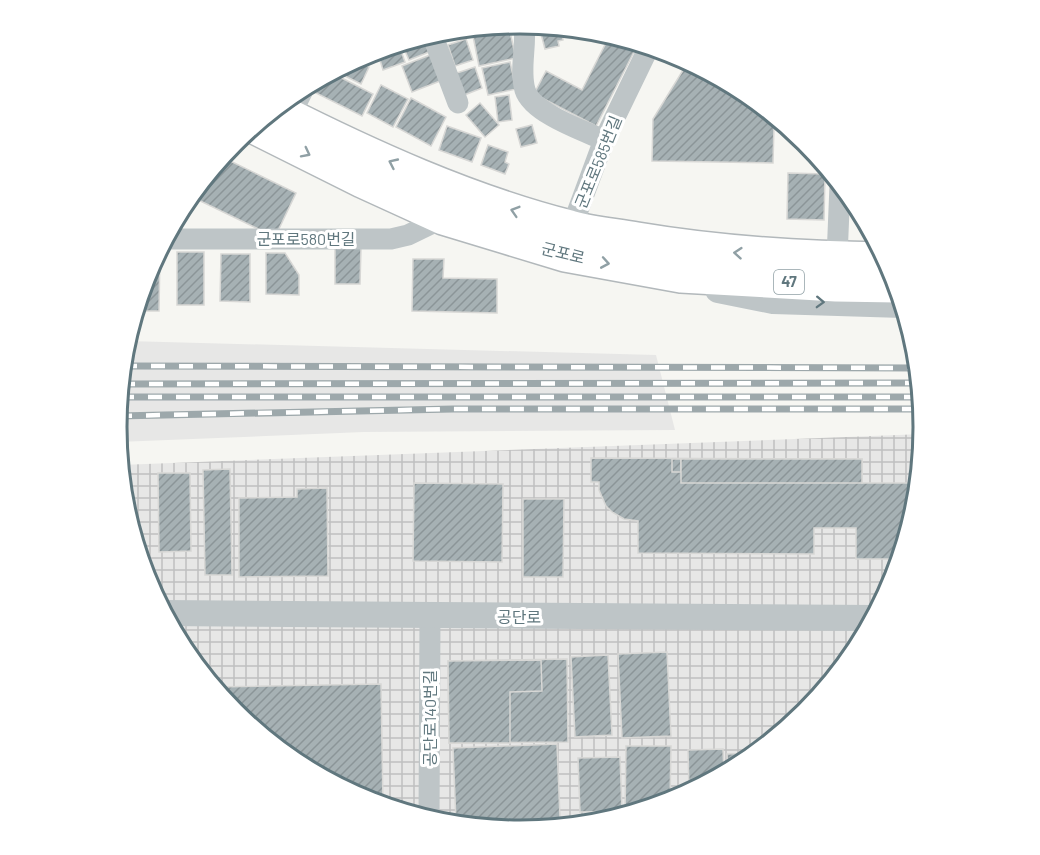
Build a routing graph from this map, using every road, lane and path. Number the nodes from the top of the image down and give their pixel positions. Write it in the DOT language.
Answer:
graph roads {
  1 [pos="523,34"];
  2 [pos="436,44"];
  3 [pos="645,55"];
  4 [pos="458,103"];
  5 [pos="295,106"];
  6 [pos="262,131"];
  7 [pos="604,141"];
  8 [pos="839,198"];
  9 [pos="443,218"];
  10 [pos="571,228"];
  11 [pos="176,239"];
  12 [pos="528,244"];
  13 [pos="837,258"];
  14 [pos="874,259"];
  15 [pos="681,276"];
  16 [pos="886,286"];
  17 [pos="893,305"];
  18 [pos="175,614"];
  19 [pos="430,616"];
  20 [pos="863,618"];
  21 [pos="429,810"];
  1 -- 7 [label="street"];
  2 -- 4 [label="street"];
  3 -- 7 [label="street, 군포로585번길"];
  10 -- 5 [label="main road, 군포로 / 47, one-way"];
  6 -- 9 [label="main road, 군포로 / 47, one-way"];
  7 -- 10 [label="street, 군포로585번길"];
  8 -- 13 [label="street"];
  9 -- 11 [label="street, 군포로580번길"];
  9 -- 12 [label="main road, 군포로 / 47"];
  10 -- 12 [label="street, 군포로585번길"];
  13 -- 10 [label="main road, 군포로 / 47, one-way"];
  12 -- 15 [label="main road, 군포로 / 47, one-way"];
  13 -- 14 [label="main road, 군포로 / 47"];
  15 -- 16 [label="main road, 군포로 / 47"];
  15 -- 17 [label="street, one-way"];
  18 -- 19 [label="street, 공단로"];
  19 -- 20 [label="street, 공단로"];
  19 -- 21 [label="street, 공단로140번길"];
}
